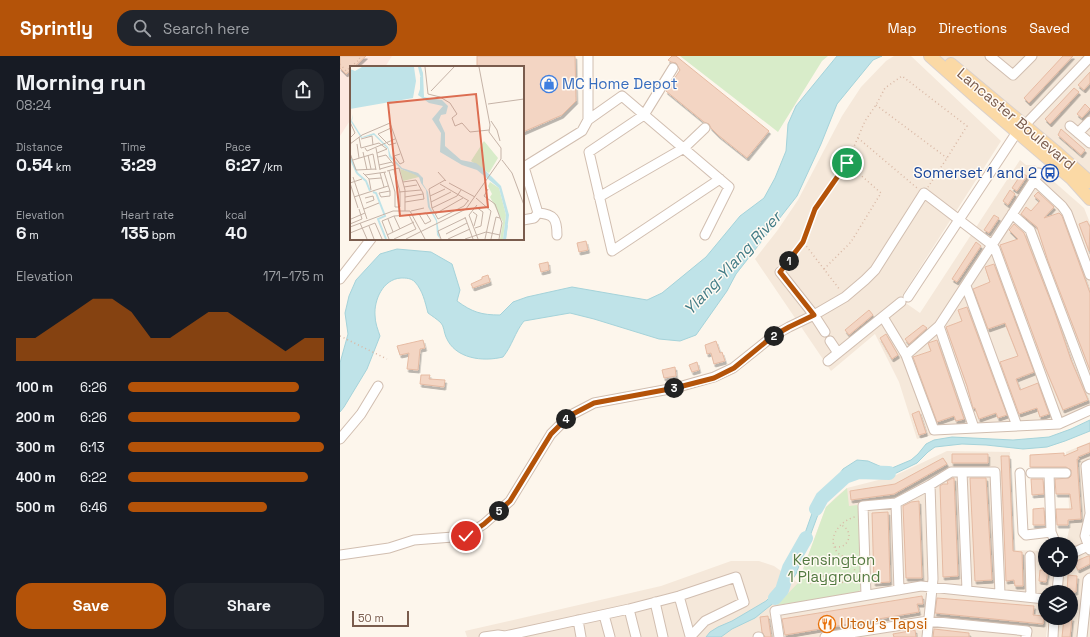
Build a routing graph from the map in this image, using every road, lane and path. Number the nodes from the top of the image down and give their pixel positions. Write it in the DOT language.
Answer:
graph roads {
  1 [pos="358,56"];
  2 [pos="588,56"];
  3 [pos="930,56"];
  4 [pos="941,56"];
  5 [pos="990,56"];
  6 [pos="1032,56"];
  7 [pos="1090,57"];
  8 [pos="340,64"];
  9 [pos="352,66"];
  10 [pos="350,68"];
  11 [pos="673,68"];
  12 [pos="876,105"];
  13 [pos="644,114"];
  14 [pos="1004,115"];
  15 [pos="588,120"];
  16 [pos="1090,121"];
  17 [pos="1070,126"];
  18 [pos="705,128"];
  19 [pos="1020,129"];
  20 [pos="1078,133"];
  21 [pos="858,138"];
  22 [pos="1090,143"];
  23 [pos="684,148"];
  24 [pos="947,158"];
  25 [pos="847,163"];
  26 [pos="720,179"];
  27 [pos="1090,182"];
  28 [pos="924,193"];
  29 [pos="599,197"];
  30 [pos="1090,199"];
  31 [pos="538,213"];
  32 [pos="1012,214"];
  33 [pos="524,220"];
  34 [pos="959,220"];
  35 [pos="557,234"];
  36 [pos="705,234"];
  37 [pos="369,240"];
  38 [pos="803,242"];
  39 [pos="992,245"];
  40 [pos="824,269"];
  41 [pos="780,272"];
  42 [pos="1090,275"];
  43 [pos="340,279"];
  44 [pos="966,286"];
  45 [pos="845,297"];
  46 [pos="814,315"];
  47 [pos="883,317"];
  48 [pos="939,326"];
  49 [pos="824,332"];
  50 [pos="340,336"];
  51 [pos="830,340"];
  52 [pos="838,353"];
  53 [pos="906,355"];
  54 [pos="387,359"];
  55 [pos="828,361"];
  56 [pos="378,386"];
  57 [pos="1090,389"];
  58 [pos="1090,410"];
  59 [pos="1059,424"];
  60 [pos="1017,426"];
  61 [pos="974,428"];
  62 [pos="340,439"];
  63 [pos="1090,464"];
  64 [pos="962,472"];
  65 [pos="1066,472"];
  66 [pos="1020,473"];
  67 [pos="1031,473"];
  68 [pos="1049,473"];
  69 [pos="930,485"];
  70 [pos="896,503"];
  71 [pos="1090,513"];
  72 [pos="864,517"];
  73 [pos="840,525"];
  74 [pos="1051,532"];
  75 [pos="1053,537"];
  76 [pos="835,547"];
  77 [pos="1090,547"];
  78 [pos="1078,551"];
  79 [pos="340,555"];
  80 [pos="1030,556"];
  81 [pos="1090,578"];
  82 [pos="810,584"];
  83 [pos="932,586"];
  84 [pos="899,590"];
  85 [pos="967,590"];
  86 [pos="1000,594"];
  87 [pos="866,595"];
  88 [pos="679,596"];
  89 [pos="1031,597"];
  90 [pos="1038,598"];
  91 [pos="655,602"];
  92 [pos="629,609"];
  93 [pos="604,615"];
  94 [pos="578,620"];
  95 [pos="928,621"];
  96 [pos="1053,625"];
  97 [pos="1085,632"];
  98 [pos="505,636"];
  99 [pos="484,637"];
  100 [pos="581,637"];
  101 [pos="610,637"];
  102 [pos="636,637"];
  103 [pos="663,637"];
  104 [pos="690,637"];
  105 [pos="779,637"];
  106 [pos="825,637"];
  107 [pos="927,637"];
  108 [pos="1026,637"];
  109 [pos="1052,637"];
  1 -- 9 [label="path"];
  2 -- 15 [label="street"];
  3 -- 14 [label="main road, Lancaster Boulevard"];
  4 -- 14 [label="main road, Lancaster Boulevard"];
  5 -- 6 [label="street"];
  7 -- 19 [label="street"];
  8 -- 10 [label="path"];
  11 -- 13 [label="street"];
  12 -- 21 [label="path"];
  12 -- 24 [label="path"];
  12 -- 24 [label="path"];
  13 -- 15 [label="street"];
  13 -- 23 [label="street"];
  13 -- 29 [label="street"];
  14 -- 19 [label="main road, Lancaster Boulevard"];
  15 -- 31 [label="street"];
  16 -- 20 [label="street"];
  17 -- 20 [label="street"];
  18 -- 23 [label="street"];
  19 -- 27 [label="main road, Lancaster Boulevard"];
  19 -- 30 [label="main road, Lancaster Boulevard"];
  19 -- 34 [label="street"];
  20 -- 22 [label="street"];
  21 -- 25 [label="path"];
  21 -- 28 [label="path"];
  23 -- 26 [label="street"];
  23 -- 29 [label="street"];
  24 -- 28 [label="path"];
  25 -- 38 [label="path"];
  25 -- 40 [label="path"];
  26 -- 29 [label="street"];
  26 -- 36 [label="street"];
  28 -- 34 [label="street"];
  28 -- 45 [label="street"];
  31 -- 33 [label="street"];
  31 -- 35 [label="street"];
  32 -- 39 [label="street"];
  32 -- 42 [label="street"];
  32 -- 57 [label="street"];
  34 -- 39 [label="street"];
  34 -- 47 [label="street"];
  37 -- 43 [label="street"];
  38 -- 40 [label="path"];
  38 -- 41 [label="path"];
  39 -- 44 [label="street"];
  39 -- 59 [label="street"];
  40 -- 45 [label="path"];
  41 -- 46 [label="street"];
  44 -- 48 [label="street"];
  44 -- 60 [label="street"];
  45 -- 46 [label="street"];
  46 -- 49 [label="street"];
  46 -- 79 [label="street"];
  47 -- 52 [label="street"];
  47 -- 53 [label="street"];
  48 -- 53 [label="street"];
  48 -- 61 [label="street"];
  50 -- 54 [label="path"];
  51 -- 52 [label="street"];
  52 -- 55 [label="street"];
  53 -- 61 [label="street"];
  56 -- 62 [label="street"];
  58 -- 59 [label="street"];
  59 -- 60 [label="street"];
  60 -- 61 [label="street"];
  63 -- 71 [label="street"];
  64 -- 69 [label="street"];
  64 -- 85 [label="street"];
  64 -- 86 [label="street"];
  65 -- 68 [label="street"];
  66 -- 74 [label="street"];
  67 -- 68 [label="street"];
  68 -- 74 [label="street"];
  69 -- 70 [label="street"];
  69 -- 83 [label="street"];
  70 -- 72 [label="street"];
  70 -- 84 [label="street"];
  71 -- 77 [label="street"];
  72 -- 73 [label="path"];
  72 -- 87 [label="street"];
  73 -- 76 [label="path"];
  73 -- 76 [label="path"];
  74 -- 75 [label="street"];
  76 -- 82 [label="path"];
  77 -- 78 [label="street"];
  80 -- 89 [label="street"];
  81 -- 97 [label="street"];
  83 -- 84 [label="street"];
  83 -- 85 [label="street"];
  83 -- 95 [label="street"];
  84 -- 87 [label="street"];
  85 -- 86 [label="street"];
  86 -- 89 [label="street"];
  87 -- 105 [label="street"];
  88 -- 91 [label="street"];
  88 -- 104 [label="street"];
  88 -- 104 [label="street"];
  89 -- 90 [label="street"];
  91 -- 92 [label="street"];
  91 -- 103 [label="street"];
  92 -- 93 [label="street"];
  92 -- 102 [label="street"];
  93 -- 94 [label="street"];
  93 -- 101 [label="street"];
  94 -- 98 [label="street"];
  94 -- 100 [label="street"];
  95 -- 106 [label="street"];
  95 -- 107 [label="street"];
  95 -- 108 [label="street"];
  96 -- 109 [label="street"];
  98 -- 99 [label="street"];
}
